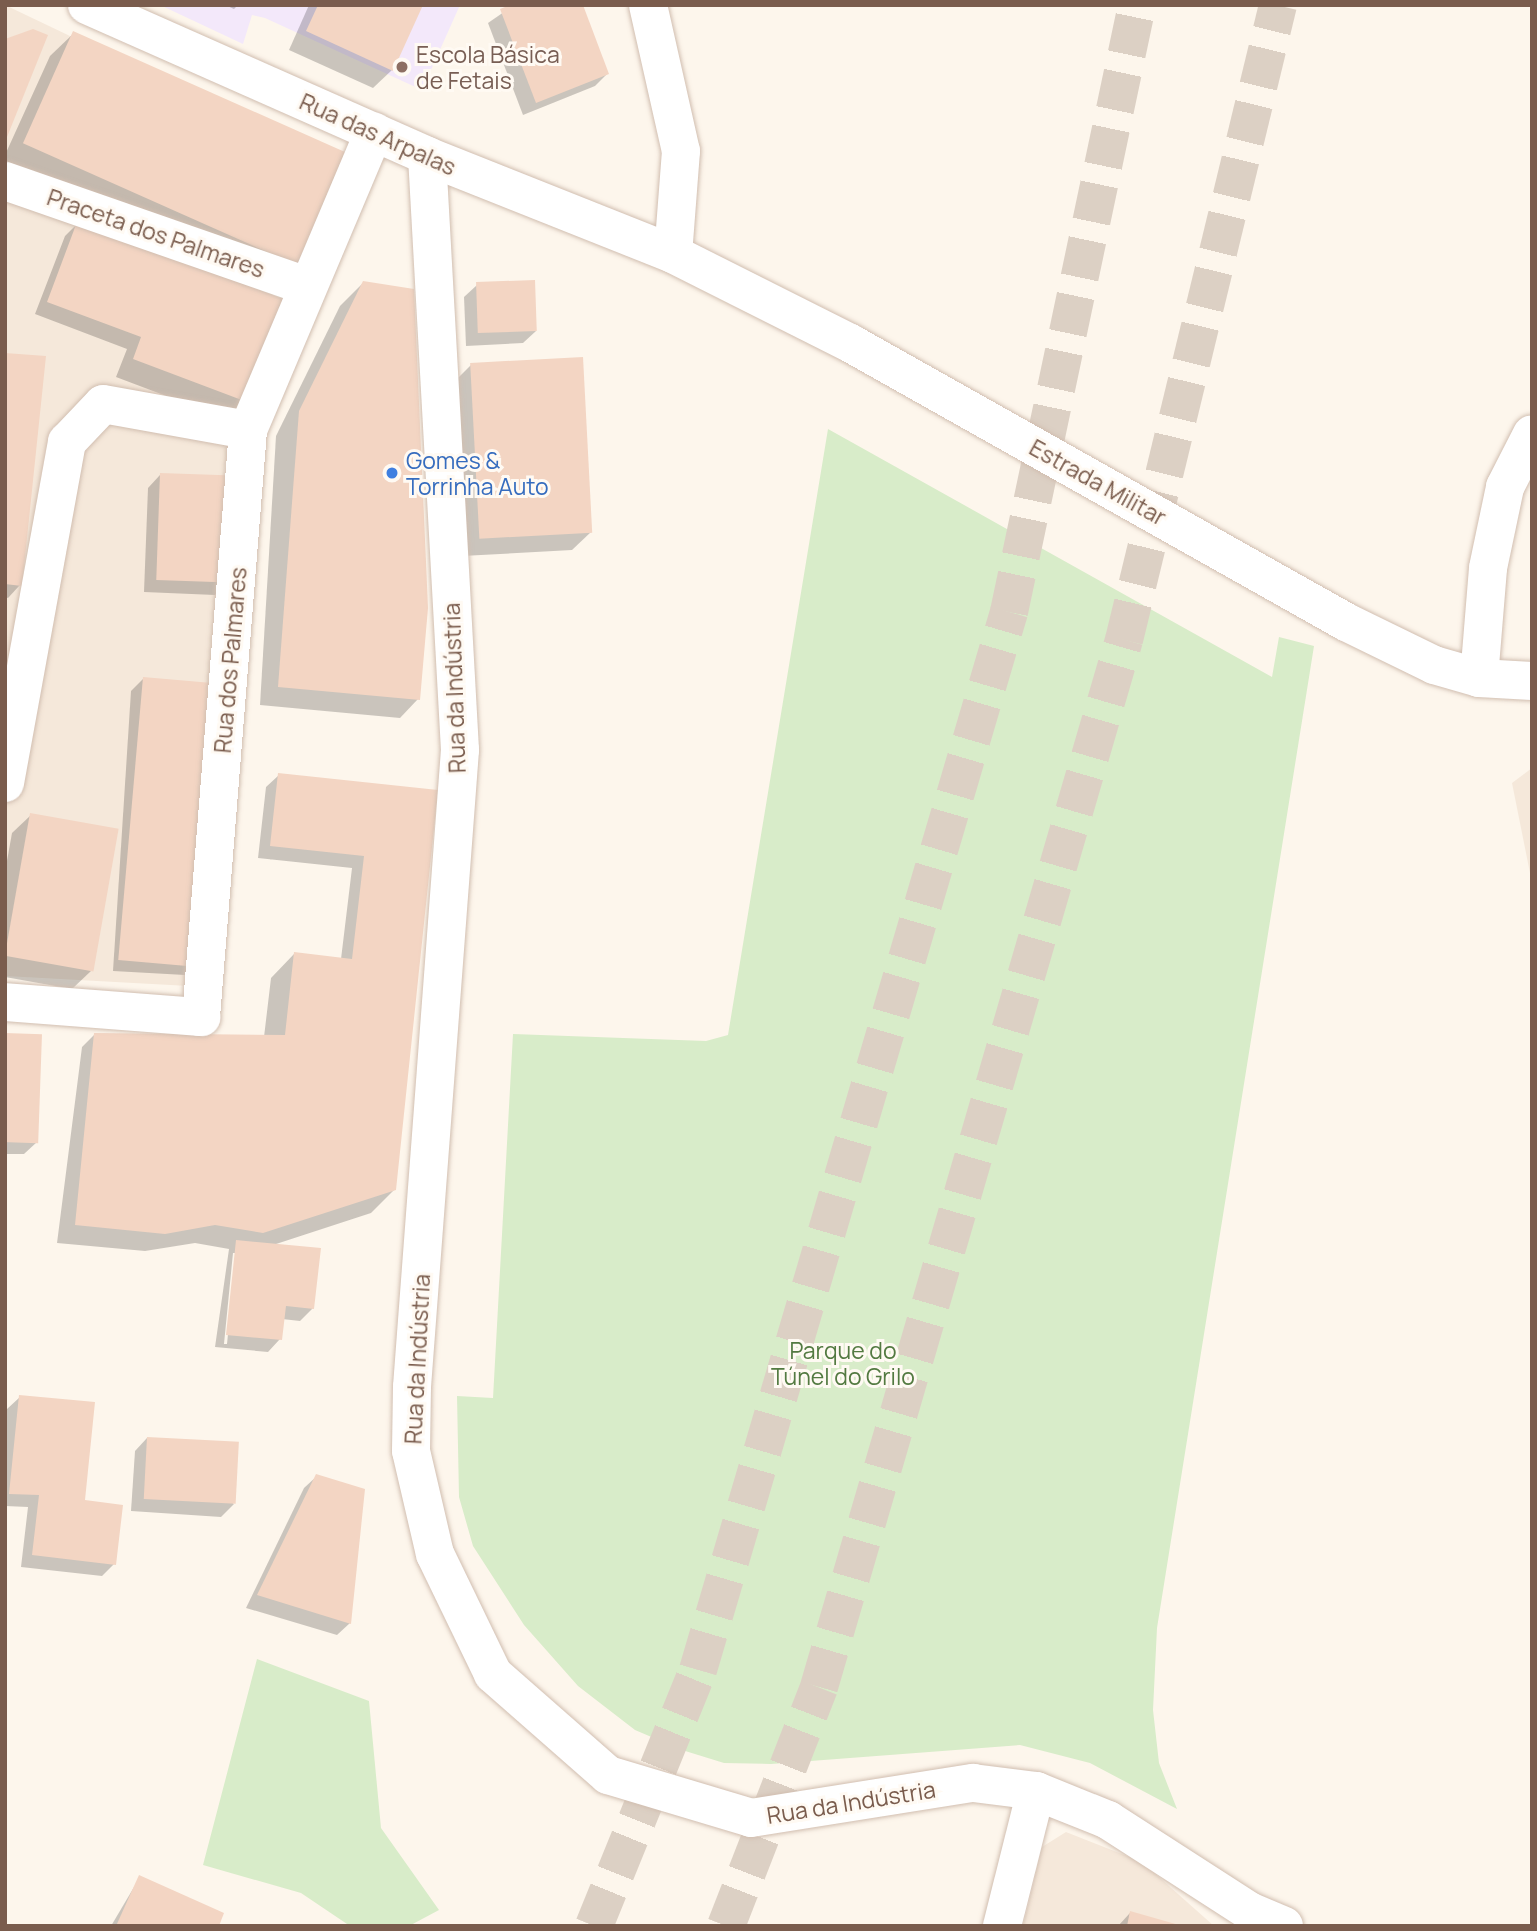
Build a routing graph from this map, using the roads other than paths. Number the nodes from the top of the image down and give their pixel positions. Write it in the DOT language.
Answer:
graph roads {
  1 [pos="87,5"];
  2 [pos="648,5"];
  3 [pos="374,132"];
  4 [pos="427,156"];
  5 [pos="5,181"];
  6 [pos="673,254"];
  7 [pos="307,286"];
  8 [pos="248,430"];
  9 [pos="1532,434"];
  10 [pos="1479,678"];
  11 [pos="1532,681"];
  12 [pos="5,783"];
  13 [pos="5,1002"];
  14 [pos="1036,1791"];
  15 [pos="1002,1926"];
  16 [pos="1284,1926"];
  1 -- 3 [label="street, Rua das Arpalas"];
  2 -- 6 [label="street"];
  3 -- 4 [label="street, Rua das Arpalas"];
  3 -- 7 [label="street, Rua dos Palmares"];
  4 -- 6 [label="street, Rua das Arpalas"];
  4 -- 14 [label="street, Rua da Indústria"];
  5 -- 7 [label="street, Praceta dos Palmares"];
  6 -- 10 [label="street, Estrada Militar"];
  7 -- 8 [label="street, Rua dos Palmares"];
  8 -- 12 [label="street"];
  8 -- 13 [label="street, Rua dos Palmares"];
  9 -- 10 [label="street"];
  10 -- 11 [label="street, Estrada Militar"];
  14 -- 15 [label="street"];
  14 -- 16 [label="street, Rua da Indústria"];
}
